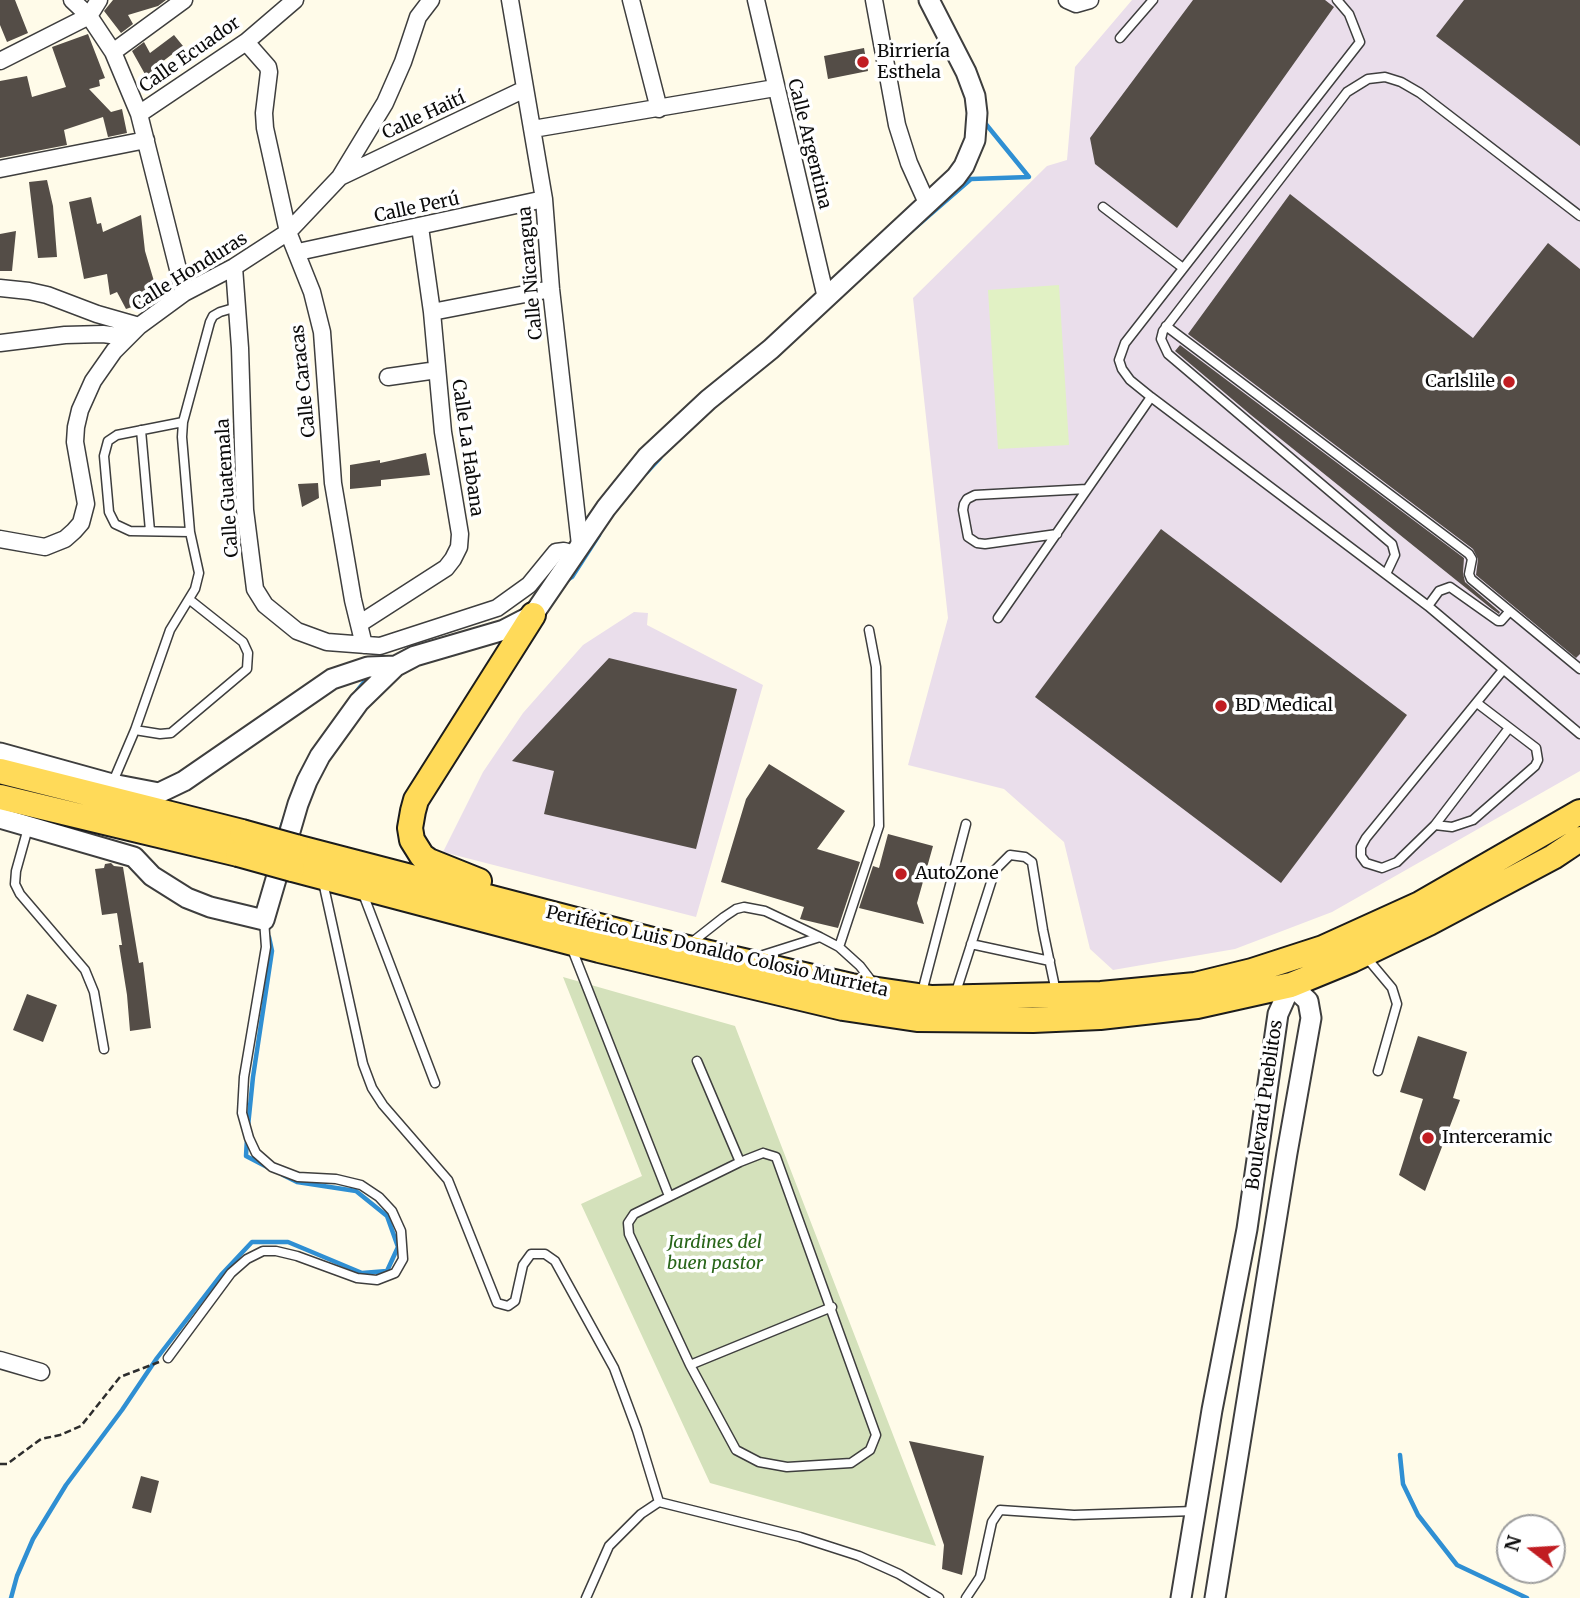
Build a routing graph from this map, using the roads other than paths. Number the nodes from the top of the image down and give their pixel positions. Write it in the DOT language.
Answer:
graph roads {
  1 [pos="72,0"];
  2 [pos="99,0"];
  3 [pos="184,0"];
  4 [pos="295,0"];
  5 [pos="431,0"];
  6 [pos="510,0"];
  7 [pos="631,0"];
  8 [pos="756,0"];
  9 [pos="874,0"];
  10 [pos="929,0"];
  11 [pos="1067,0"];
  12 [pos="1090,0"];
  13 [pos="1153,0"];
  14 [pos="1337,0"];
  15 [pos="89,16"];
  16 [pos="1120,38"];
  17 [pos="246,42"];
  18 [pos="113,52"];
  19 [pos="0,61"];
  20 [pos="775,88"];
  21 [pos="526,89"];
  22 [pos="659,109"];
  23 [pos="139,114"];
  24 [pos="533,129"];
  25 [pos="146,140"];
  26 [pos="0,169"];
  27 [pos="340,177"];
  28 [pos="544,199"];
  29 [pos="927,203"];
  30 [pos="1103,207"];
  31 [pos="1580,216"];
  32 [pos="420,227"];
  33 [pos="288,232"];
  34 [pos="298,252"];
  35 [pos="234,267"];
  36 [pos="1183,268"];
  37 [pos="0,288"];
  38 [pos="551,289"];
  39 [pos="184,293"];
  40 [pos="826,298"];
  41 [pos="237,307"];
  42 [pos="432,312"];
  43 [pos="139,326"];
  44 [pos="1166,326"];
  45 [pos="126,337"];
  46 [pos="0,343"];
  47 [pos="437,370"];
  48 [pos="388,377"];
  49 [pos="1151,397"];
  50 [pos="183,422"];
  51 [pos="141,430"];
  52 [pos="1087,489"];
  53 [pos="150,531"];
  54 [pos="190,532"];
  55 [pos="1057,534"];
  56 [pos="0,539"];
  57 [pos="577,550"];
  58 [pos="1386,574"];
  59 [pos="190,600"];
  60 [pos="1428,606"];
  61 [pos="1510,612"];
  62 [pos="533,615"];
  63 [pos="998,618"];
  64 [pos="359,624"];
  65 [pos="869,630"];
  66 [pos="364,645"];
  67 [pos="396,666"];
  68 [pos="1580,668"];
  69 [pos="1503,670"];
  70 [pos="1477,703"];
  71 [pos="1509,728"];
  72 [pos="135,730"];
  73 [pos="1580,734"];
  74 [pos="0,753"];
  75 [pos="0,771"];
  76 [pos="112,784"];
  77 [pos="0,797"];
  78 [pos="1580,812"];
  79 [pos="0,818"];
  80 [pos="144,819"];
  81 [pos="966,824"];
  82 [pos="29,825"];
  83 [pos="1435,825"];
  84 [pos="1580,839"];
  85 [pos="134,857"];
  86 [pos="307,861"];
  87 [pos="352,862"];
  88 [pos="360,887"];
  89 [pos="264,920"];
  90 [pos="587,923"];
  91 [pos="820,937"];
  92 [pos="570,943"];
  93 [pos="971,944"];
  94 [pos="1355,946"];
  95 [pos="839,947"];
  96 [pos="685,948"];
  97 [pos="1323,948"];
  98 [pos="742,961"];
  99 [pos="1050,961"];
  100 [pos="666,966"];
  101 [pos="1252,971"];
  102 [pos="1292,985"];
  103 [pos="880,1003"];
  104 [pos="919,1007"];
  105 [pos="1061,1007"];
  106 [pos="952,1009"];
  107 [pos="104,1049"];
  108 [pos="697,1061"];
  109 [pos="1378,1071"];
  110 [pos="436,1083"];
  111 [pos="740,1162"];
  112 [pos="668,1196"];
  113 [pos="1247,1229"];
  114 [pos="1274,1234"];
  115 [pos="1233,1306"];
  116 [pos="832,1307"];
  117 [pos="1262,1309"];
  118 [pos="169,1358"];
  119 [pos="0,1360"];
  120 [pos="690,1365"];
  121 [pos="41,1372"];
  122 [pos="659,1502"];
  123 [pos="1195,1511"];
  124 [pos="586,1598"];
  125 [pos="939,1598"];
  126 [pos="966,1598"];
  127 [pos="1181,1598"];
  128 [pos="1215,1598"];
  1 -- 15 [label="street"];
  2 -- 15 [label="street"];
  3 -- 18 [label="street"];
  4 -- 17 [label="street, Calle Ecuador"];
  5 -- 27 [label="street, Calle Honduras"];
  6 -- 21 [label="street, Calle Nicaragua"];
  7 -- 22 [label="street"];
  8 -- 20 [label="street, Calle Argentina"];
  9 -- 29 [label="street"];
  10 -- 29 [label="street"];
  11 -- 12 [label="street"];
  13 -- 16 [label="lane"];
  14 -- 36 [label="lane"];
  15 -- 18 [label="street"];
  15 -- 19 [label="street"];
  17 -- 23 [label="street, Calle Ecuador"];
  17 -- 33 [label="street, Calle Caracas"];
  18 -- 23 [label="street"];
  20 -- 22 [label="street"];
  20 -- 40 [label="street, Calle Argentina"];
  21 -- 24 [label="street, Calle Nicaragua"];
  21 -- 27 [label="street, Calle Haití"];
  22 -- 24 [label="street"];
  23 -- 25 [label="street"];
  24 -- 28 [label="street, Calle Nicaragua"];
  25 -- 26 [label="street"];
  25 -- 39 [label="street"];
  27 -- 33 [label="street, Calle Honduras"];
  28 -- 32 [label="street, Calle Perú"];
  28 -- 38 [label="street, Calle Nicaragua"];
  29 -- 40 [label="street"];
  30 -- 36 [label="lane"];
  31 -- 44 [label="lane"];
  32 -- 34 [label="street, Calle Perú"];
  32 -- 42 [label="street, Calle La Habana"];
  33 -- 34 [label="street, Calle Caracas"];
  33 -- 35 [label="street, Calle Honduras"];
  34 -- 64 [label="street, Calle Caracas"];
  35 -- 39 [label="street, Calle Honduras"];
  35 -- 41 [label="street, Calle Guatemala"];
  36 -- 49 [label="lane"];
  37 -- 43 [label="street"];
  38 -- 42 [label="street"];
  38 -- 57 [label="street, Calle Nicaragua"];
  39 -- 43 [label="street, Calle Honduras"];
  40 -- 57 [label="street"];
  41 -- 50 [label="lane"];
  41 -- 66 [label="street, Calle Guatemala"];
  42 -- 47 [label="street, Calle La Habana"];
  43 -- 45 [label="street, Calle Honduras"];
  44 -- 58 [label="lane"];
  44 -- 61 [label="lane"];
  45 -- 46 [label="street"];
  45 -- 56 [label="street, Calle Honduras"];
  47 -- 48 [label="street"];
  47 -- 64 [label="street, Calle La Habana"];
  49 -- 52 [label="lane"];
  49 -- 58 [label="lane"];
  50 -- 51 [label="lane"];
  50 -- 54 [label="lane"];
  51 -- 53 [label="lane"];
  51 -- 53 [label="lane"];
  52 -- 55 [label="lane"];
  52 -- 55 [label="lane"];
  53 -- 54 [label="lane"];
  54 -- 59 [label="lane"];
  55 -- 63 [label="lane"];
  57 -- 62 [label="street"];
  57 -- 66 [label="street, Calle Guatemala"];
  58 -- 60 [label="lane"];
  59 -- 72 [label="lane"];
  59 -- 72 [label="lane"];
  60 -- 61 [label="lane"];
  60 -- 69 [label="lane"];
  61 -- 68 [label="lane"];
  62 -- 67 [label="street"];
  62 -- 90 [label="main road"];
  64 -- 66 [label="street, Calle Caracas"];
  65 -- 95 [label="lane"];
  67 -- 76 [label="street"];
  67 -- 89 [label="street"];
  69 -- 70 [label="lane"];
  69 -- 73 [label="lane"];
  70 -- 71 [label="lane"];
  70 -- 83 [label="lane"];
  71 -- 83 [label="lane"];
  71 -- 83 [label="lane"];
  72 -- 76 [label="lane"];
  74 -- 76 [label="street"];
  75 -- 80 [label="main road, Periférico Luis Donaldo Colosio Murrieta"];
  77 -- 80 [label="main road, Periférico Luis Donaldo Colosio Murrieta"];
  78 -- 94 [label="main road, Periférico Luis Donaldo Colosio Murrieta"];
  79 -- 82 [label="street"];
  80 -- 85 [label="street"];
  80 -- 86 [label="main road, Periférico Luis Donaldo Colosio Murrieta, bridge"];
  81 -- 104 [label="lane"];
  82 -- 85 [label="street"];
  82 -- 107 [label="lane"];
  84 -- 94 [label="main road, Periférico Luis Donaldo Colosio Murrieta"];
  85 -- 89 [label="street"];
  86 -- 87 [label="main road, Periférico Luis Donaldo Colosio Murrieta"];
  86 -- 88 [label="main road, Periférico Luis Donaldo Colosio Murrieta"];
  86 -- 122 [label="lane"];
  87 -- 88 [label="lane"];
  87 -- 90 [label="main road, Periférico Luis Donaldo Colosio Murrieta"];
  88 -- 92 [label="main road, Periférico Luis Donaldo Colosio Murrieta"];
  88 -- 110 [label="lane"];
  89 -- 118 [label="lane"];
  90 -- 96 [label="main road, Periférico Luis Donaldo Colosio Murrieta"];
  91 -- 95 [label="lane"];
  91 -- 96 [label="lane"];
  91 -- 98 [label="lane"];
  92 -- 100 [label="main road, Periférico Luis Donaldo Colosio Murrieta"];
  92 -- 112 [label="lane"];
  93 -- 99 [label="lane"];
  93 -- 99 [label="lane"];
  93 -- 106 [label="lane"];
  94 -- 97 [label="main road, Periférico Luis Donaldo Colosio Murrieta"];
  94 -- 102 [label="main road, Periférico Luis Donaldo Colosio Murrieta"];
  94 -- 109 [label="lane"];
  95 -- 103 [label="lane"];
  96 -- 98 [label="main road, Periférico Luis Donaldo Colosio Murrieta"];
  96 -- 100 [label="lane"];
  97 -- 101 [label="main road, Periférico Luis Donaldo Colosio Murrieta"];
  97 -- 102 [label="main road"];
  98 -- 103 [label="main road, Periférico Luis Donaldo Colosio Murrieta"];
  99 -- 105 [label="lane"];
  100 -- 103 [label="main road, Periférico Luis Donaldo Colosio Murrieta"];
  101 -- 102 [label="main road"];
  101 -- 105 [label="main road, Periférico Luis Donaldo Colosio Murrieta"];
  102 -- 105 [label="main road, Periférico Luis Donaldo Colosio Murrieta"];
  102 -- 113 [label="street, Boulevard Pueblitos"];
  102 -- 114 [label="street, Boulevard Pueblitos"];
  103 -- 104 [label="main road, Periférico Luis Donaldo Colosio Murrieta"];
  104 -- 106 [label="main road, Periférico Luis Donaldo Colosio Murrieta"];
  105 -- 106 [label="main road, Periférico Luis Donaldo Colosio Murrieta"];
  108 -- 111 [label="lane"];
  111 -- 112 [label="lane"];
  111 -- 116 [label="lane"];
  112 -- 120 [label="lane"];
  113 -- 114 [label="street"];
  113 -- 115 [label="street, Boulevard Pueblitos"];
  114 -- 117 [label="street, Boulevard Pueblitos"];
  115 -- 117 [label="street"];
  115 -- 123 [label="street, Boulevard Pueblitos"];
  116 -- 120 [label="lane"];
  116 -- 120 [label="lane"];
  117 -- 128 [label="street, Boulevard Pueblitos"];
  119 -- 121 [label="street"];
  122 -- 124 [label="lane"];
  122 -- 125 [label="lane"];
  123 -- 126 [label="lane"];
  123 -- 127 [label="street, Boulevard Pueblitos"];
}
